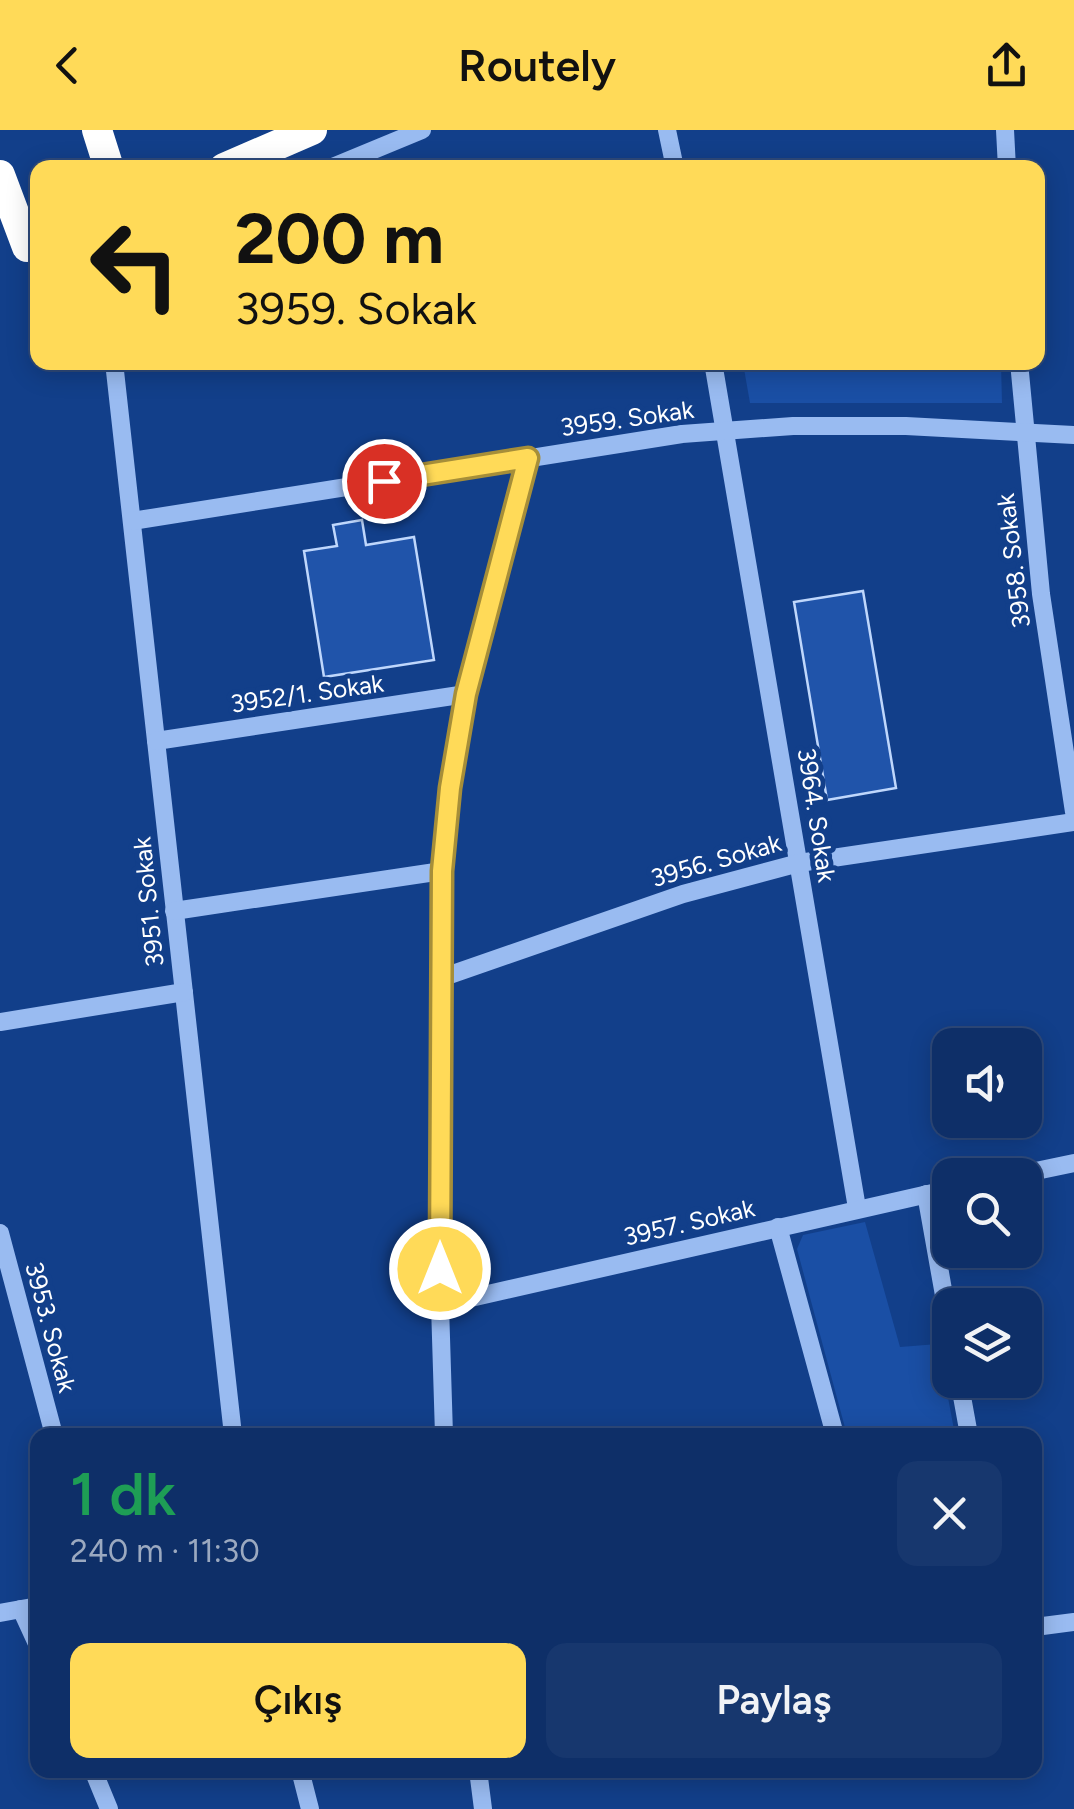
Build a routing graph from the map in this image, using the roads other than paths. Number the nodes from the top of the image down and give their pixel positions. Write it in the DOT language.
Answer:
graph roads {
  1 [pos="97,130"];
  2 [pos="312,130"];
  3 [pos="422,130"];
  4 [pos="667,130"];
  5 [pos="1005,130"];
  6 [pos="106,160"];
  7 [pos="243,160"];
  8 [pos="349,160"];
  9 [pos="673,160"];
  10 [pos="1007,160"];
  11 [pos="0,175"];
  12 [pos="25,251"];
  13 [pos="115,370"];
  14 [pos="716,370"];
  15 [pos="1020,370"];
  16 [pos="727,430"];
  17 [pos="1024,431"];
  18 [pos="1074,435"];
  19 [pos="528,458"];
  20 [pos="132,521"];
  21 [pos="466,694"];
  22 [pos="156,740"];
  23 [pos="1074,812"];
  24 [pos="1074,822"];
  25 [pos="799,863"];
  26 [pos="442,871"];
  27 [pos="174,910"];
  28 [pos="441,978"];
  29 [pos="184,992"];
  30 [pos="0,1022"];
  31 [pos="1074,1163"];
  32 [pos="1042,1170"];
  33 [pos="932,1193"];
  34 [pos="926,1194"];
  35 [pos="857,1208"];
  36 [pos="778,1227"];
  37 [pos="0,1233"];
  38 [pos="943,1288"];
  39 [pos="440,1305"];
  40 [pos="962,1398"];
  41 [pos="52,1428"];
  42 [pos="232,1428"];
  43 [pos="444,1428"];
  44 [pos="833,1428"];
  45 [pos="968,1428"];
  46 [pos="29,1607"];
  47 [pos="0,1613"];
  48 [pos="1074,1622"];
  49 [pos="1042,1626"];
  50 [pos="97,1778"];
  51 [pos="302,1778"];
  52 [pos="479,1778"];
  53 [pos="109,1809"];
  54 [pos="310,1809"];
  55 [pos="483,1809"];
  1 -- 6 [label="highway"];
  2 -- 7 [label="highway"];
  3 -- 8 [label="street"];
  4 -- 9 [label="street"];
  5 -- 10 [label="street"];
  11 -- 12 [label="highway"];
  13 -- 20 [label="street, 3951. Sokak"];
  14 -- 16 [label="street, 3964. Sokak"];
  15 -- 17 [label="street, 3958. Sokak"];
  16 -- 17 [label="street, 3959. Sokak"];
  16 -- 19 [label="street, 3959. Sokak"];
  16 -- 25 [label="street, 3964. Sokak"];
  17 -- 18 [label="street, 3959. Sokak"];
  17 -- 23 [label="street, 3958. Sokak"];
  19 -- 20 [label="street, 3959. Sokak"];
  19 -- 21 [label="street"];
  20 -- 22 [label="street, 3951. Sokak"];
  21 -- 22 [label="street, 3952/1. Sokak"];
  21 -- 26 [label="street"];
  22 -- 27 [label="street, 3951. Sokak"];
  24 -- 25 [label="street, 3956. Sokak"];
  25 -- 28 [label="street, 3956. Sokak"];
  25 -- 35 [label="street, 3964. Sokak"];
  26 -- 27 [label="street"];
  26 -- 28 [label="street"];
  27 -- 29 [label="street, 3951. Sokak"];
  28 -- 39 [label="street"];
  29 -- 30 [label="street"];
  29 -- 42 [label="street, 3951. Sokak"];
  31 -- 32 [label="street"];
  33 -- 34 [label="street, 3957. Sokak"];
  34 -- 35 [label="street, 3957. Sokak"];
  34 -- 38 [label="street"];
  35 -- 36 [label="street, 3957. Sokak"];
  36 -- 39 [label="street, 3957. Sokak"];
  36 -- 44 [label="street"];
  37 -- 41 [label="street, 3953. Sokak"];
  39 -- 43 [label="street"];
  40 -- 45 [label="street"];
  46 -- 47 [label="street"];
  48 -- 49 [label="street"];
  50 -- 53 [label="street"];
  51 -- 54 [label="street"];
  52 -- 55 [label="street"];
}
